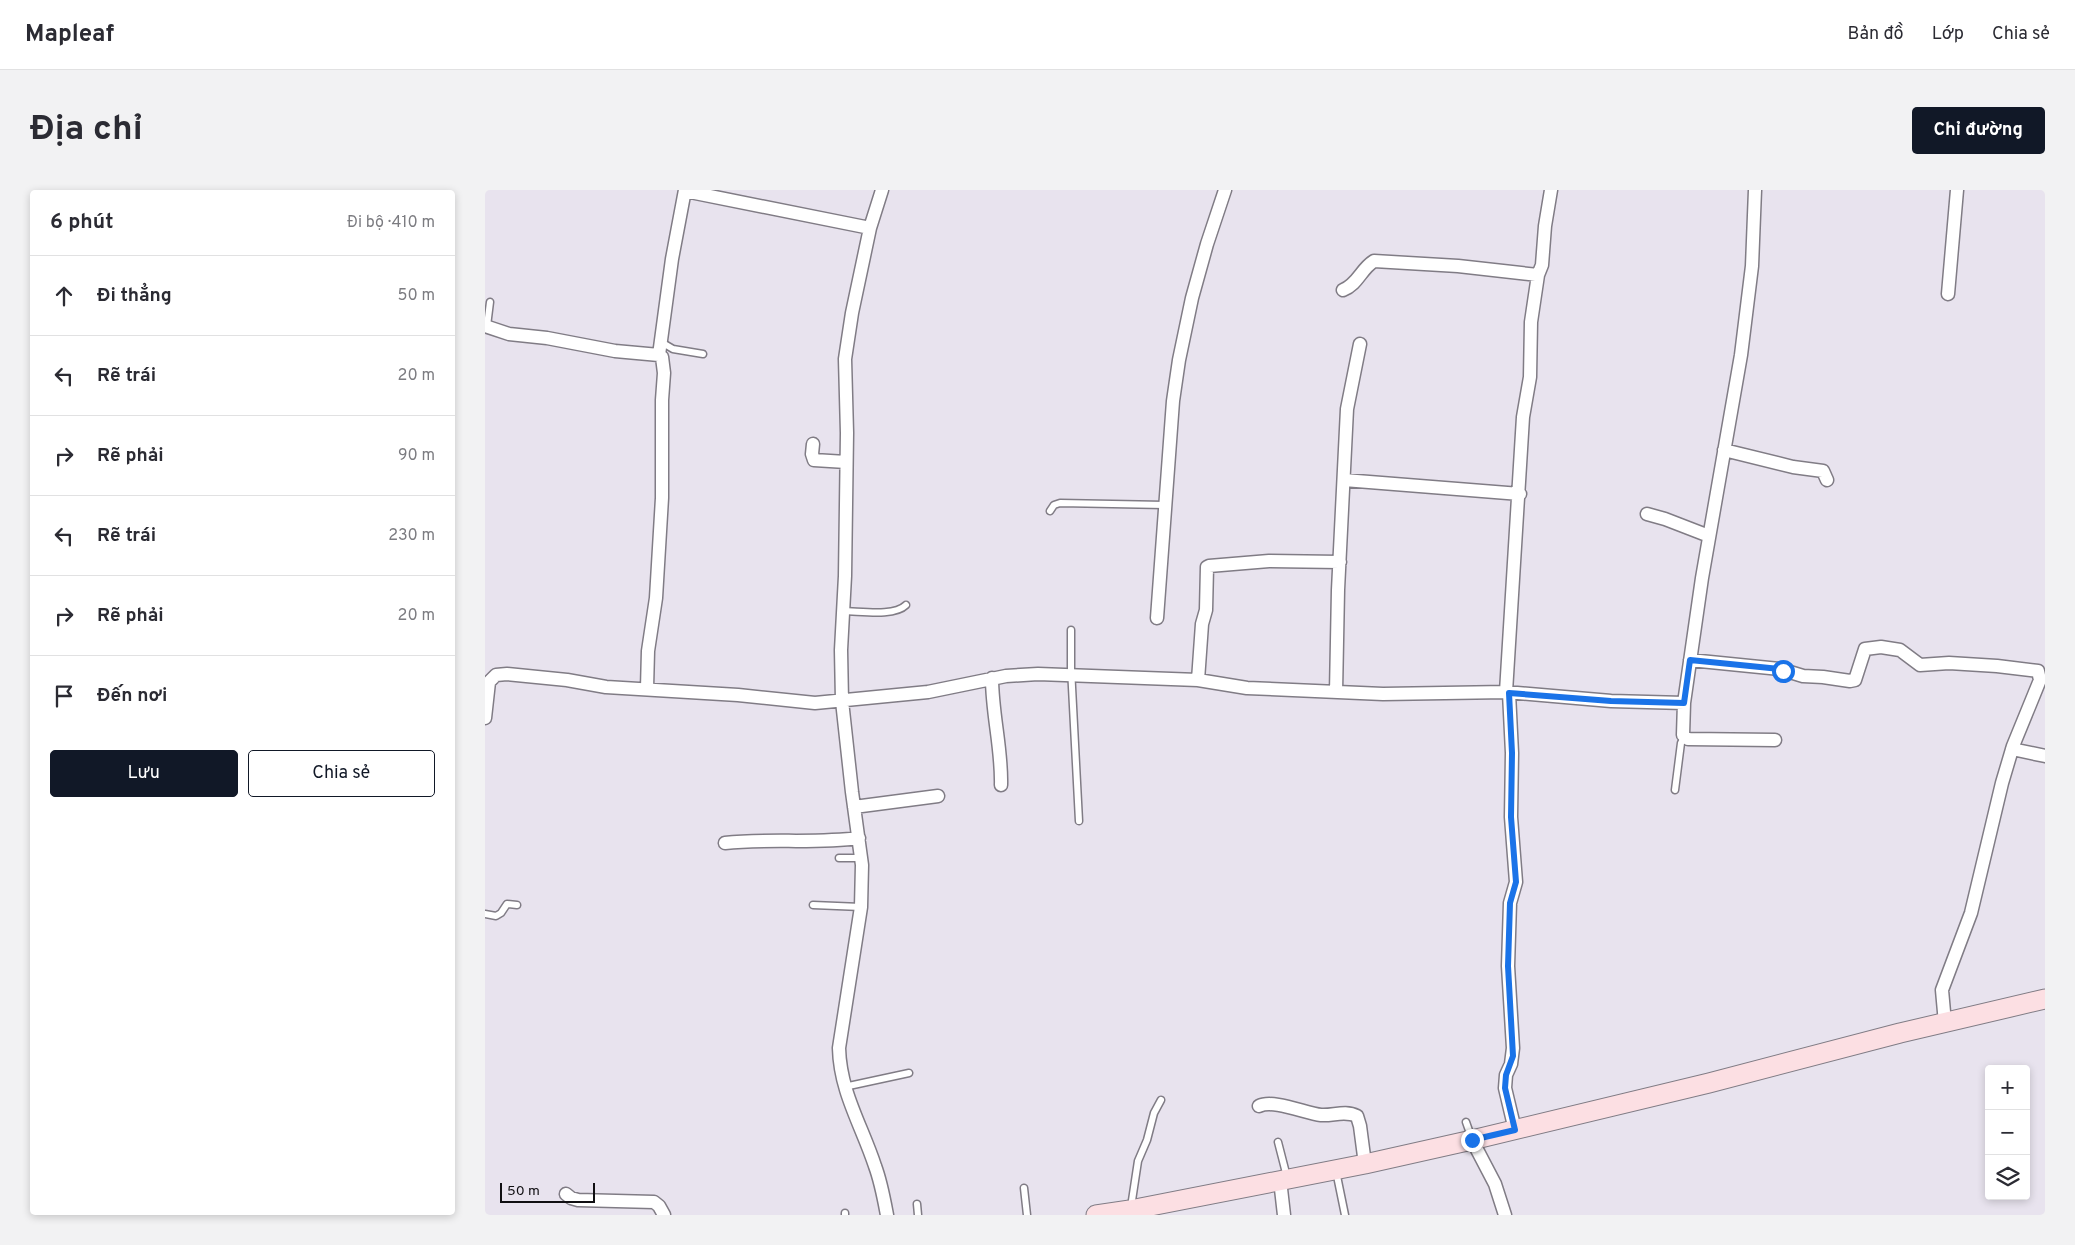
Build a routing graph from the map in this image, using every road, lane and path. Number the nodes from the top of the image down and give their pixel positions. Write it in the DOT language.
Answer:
graph roads {
  1 [pos="685,190"];
  2 [pos="882,190"];
  3 [pos="1225,190"];
  4 [pos="1551,190"];
  5 [pos="1755,190"];
  6 [pos="1957,190"];
  7 [pos="867,227"];
  8 [pos="1538,276"];
  9 [pos="1343,290"];
  10 [pos="1948,294"];
  11 [pos="490,302"];
  12 [pos="486,326"];
  13 [pos="1360,344"];
  14 [pos="660,348"];
  15 [pos="703,354"];
  16 [pos="813,444"];
  17 [pos="1724,450"];
  18 [pos="843,462"];
  19 [pos="1344,480"];
  20 [pos="1827,480"];
  21 [pos="1520,494"];
  22 [pos="1165,505"];
  23 [pos="1050,511"];
  24 [pos="1647,514"];
  25 [pos="1709,536"];
  26 [pos="1340,562"];
  27 [pos="906,605"];
  28 [pos="843,611"];
  29 [pos="1157,618"];
  30 [pos="1071,630"];
  31 [pos="1690,660"];
  32 [pos="1071,671"];
  33 [pos="1199,676"];
  34 [pos="992,678"];
  35 [pos="647,688"];
  36 [pos="1336,690"];
  37 [pos="1507,690"];
  38 [pos="842,701"];
  39 [pos="1684,703"];
  40 [pos="485,718"];
  41 [pos="1684,738"];
  42 [pos="1775,740"];
  43 [pos="2012,749"];
  44 [pos="2045,756"];
  45 [pos="1001,785"];
  46 [pos="1675,790"];
  47 [pos="938,796"];
  48 [pos="854,807"];
  49 [pos="1079,821"];
  50 [pos="856,839"];
  51 [pos="725,843"];
  52 [pos="841,858"];
  53 [pos="859,858"];
  54 [pos="517,905"];
  55 [pos="813,905"];
  56 [pos="858,907"];
  57 [pos="485,914"];
  58 [pos="2045,999"];
  59 [pos="1945,1023"];
  60 [pos="909,1073"];
  61 [pos="844,1087"];
  62 [pos="1161,1100"];
  63 [pos="1259,1106"];
  64 [pos="1465,1122"];
  65 [pos="1515,1130"];
  66 [pos="1279,1142"];
  67 [pos="1474,1144"];
  68 [pos="1365,1164"];
  69 [pos="1336,1172"];
  70 [pos="1283,1181"];
  71 [pos="1024,1188"];
  72 [pos="567,1194"];
  73 [pos="917,1204"];
  74 [pos="1130,1210"];
  75 [pos="664,1215"];
  76 [pos="887,1215"];
  77 [pos="918,1215"];
  78 [pos="1027,1215"];
  79 [pos="1096,1215"];
  80 [pos="1284,1215"];
  81 [pos="1345,1215"];
  82 [pos="1505,1215"];
  1 -- 7 [label="street"];
  1 -- 14 [label="street"];
  2 -- 7 [label="street"];
  3 -- 22 [label="street"];
  4 -- 8 [label="street"];
  5 -- 17 [label="street"];
  6 -- 10 [label="street"];
  7 -- 18 [label="street"];
  8 -- 9 [label="street"];
  8 -- 21 [label="street"];
  11 -- 12 [label="lane"];
  12 -- 14 [label="street"];
  13 -- 19 [label="street"];
  14 -- 15 [label="lane"];
  14 -- 35 [label="street"];
  16 -- 18 [label="street"];
  17 -- 20 [label="street"];
  17 -- 25 [label="street"];
  18 -- 28 [label="street"];
  19 -- 21 [label="street"];
  19 -- 26 [label="street"];
  21 -- 37 [label="street"];
  22 -- 23 [label="lane"];
  22 -- 29 [label="street"];
  24 -- 25 [label="street"];
  25 -- 31 [label="street"];
  26 -- 33 [label="street"];
  26 -- 36 [label="street"];
  27 -- 28 [label="lane"];
  28 -- 38 [label="street"];
  30 -- 32 [label="lane"];
  31 -- 39 [label="street"];
  31 -- 43 [label="street"];
  32 -- 33 [label="street"];
  32 -- 34 [label="street"];
  32 -- 49 [label="lane"];
  33 -- 36 [label="street"];
  34 -- 38 [label="street"];
  34 -- 45 [label="street"];
  35 -- 38 [label="street"];
  35 -- 40 [label="street"];
  36 -- 37 [label="street"];
  37 -- 39 [label="street"];
  37 -- 65 [label="street"];
  38 -- 48 [label="street"];
  39 -- 41 [label="street"];
  41 -- 42 [label="street"];
  41 -- 46 [label="lane"];
  43 -- 44 [label="street"];
  43 -- 59 [label="street"];
  47 -- 48 [label="street"];
  48 -- 50 [label="street"];
  50 -- 51 [label="street"];
  50 -- 53 [label="street"];
  52 -- 53 [label="lane"];
  53 -- 56 [label="street"];
  54 -- 57 [label="lane"];
  55 -- 56 [label="lane"];
  56 -- 61 [label="street"];
  58 -- 59 [label="street"];
  59 -- 65 [label="street"];
  60 -- 61 [label="lane"];
  61 -- 76 [label="street"];
  62 -- 74 [label="lane"];
  63 -- 68 [label="street"];
  64 -- 67 [label="lane"];
  65 -- 67 [label="street"];
  66 -- 70 [label="lane"];
  67 -- 68 [label="street"];
  67 -- 82 [label="street"];
  68 -- 69 [label="street"];
  69 -- 70 [label="street"];
  69 -- 81 [label="lane"];
  70 -- 74 [label="street"];
  70 -- 80 [label="street"];
  71 -- 78 [label="lane"];
  72 -- 75 [label="street"];
  73 -- 77 [label="lane"];
  74 -- 79 [label="street"];
}
